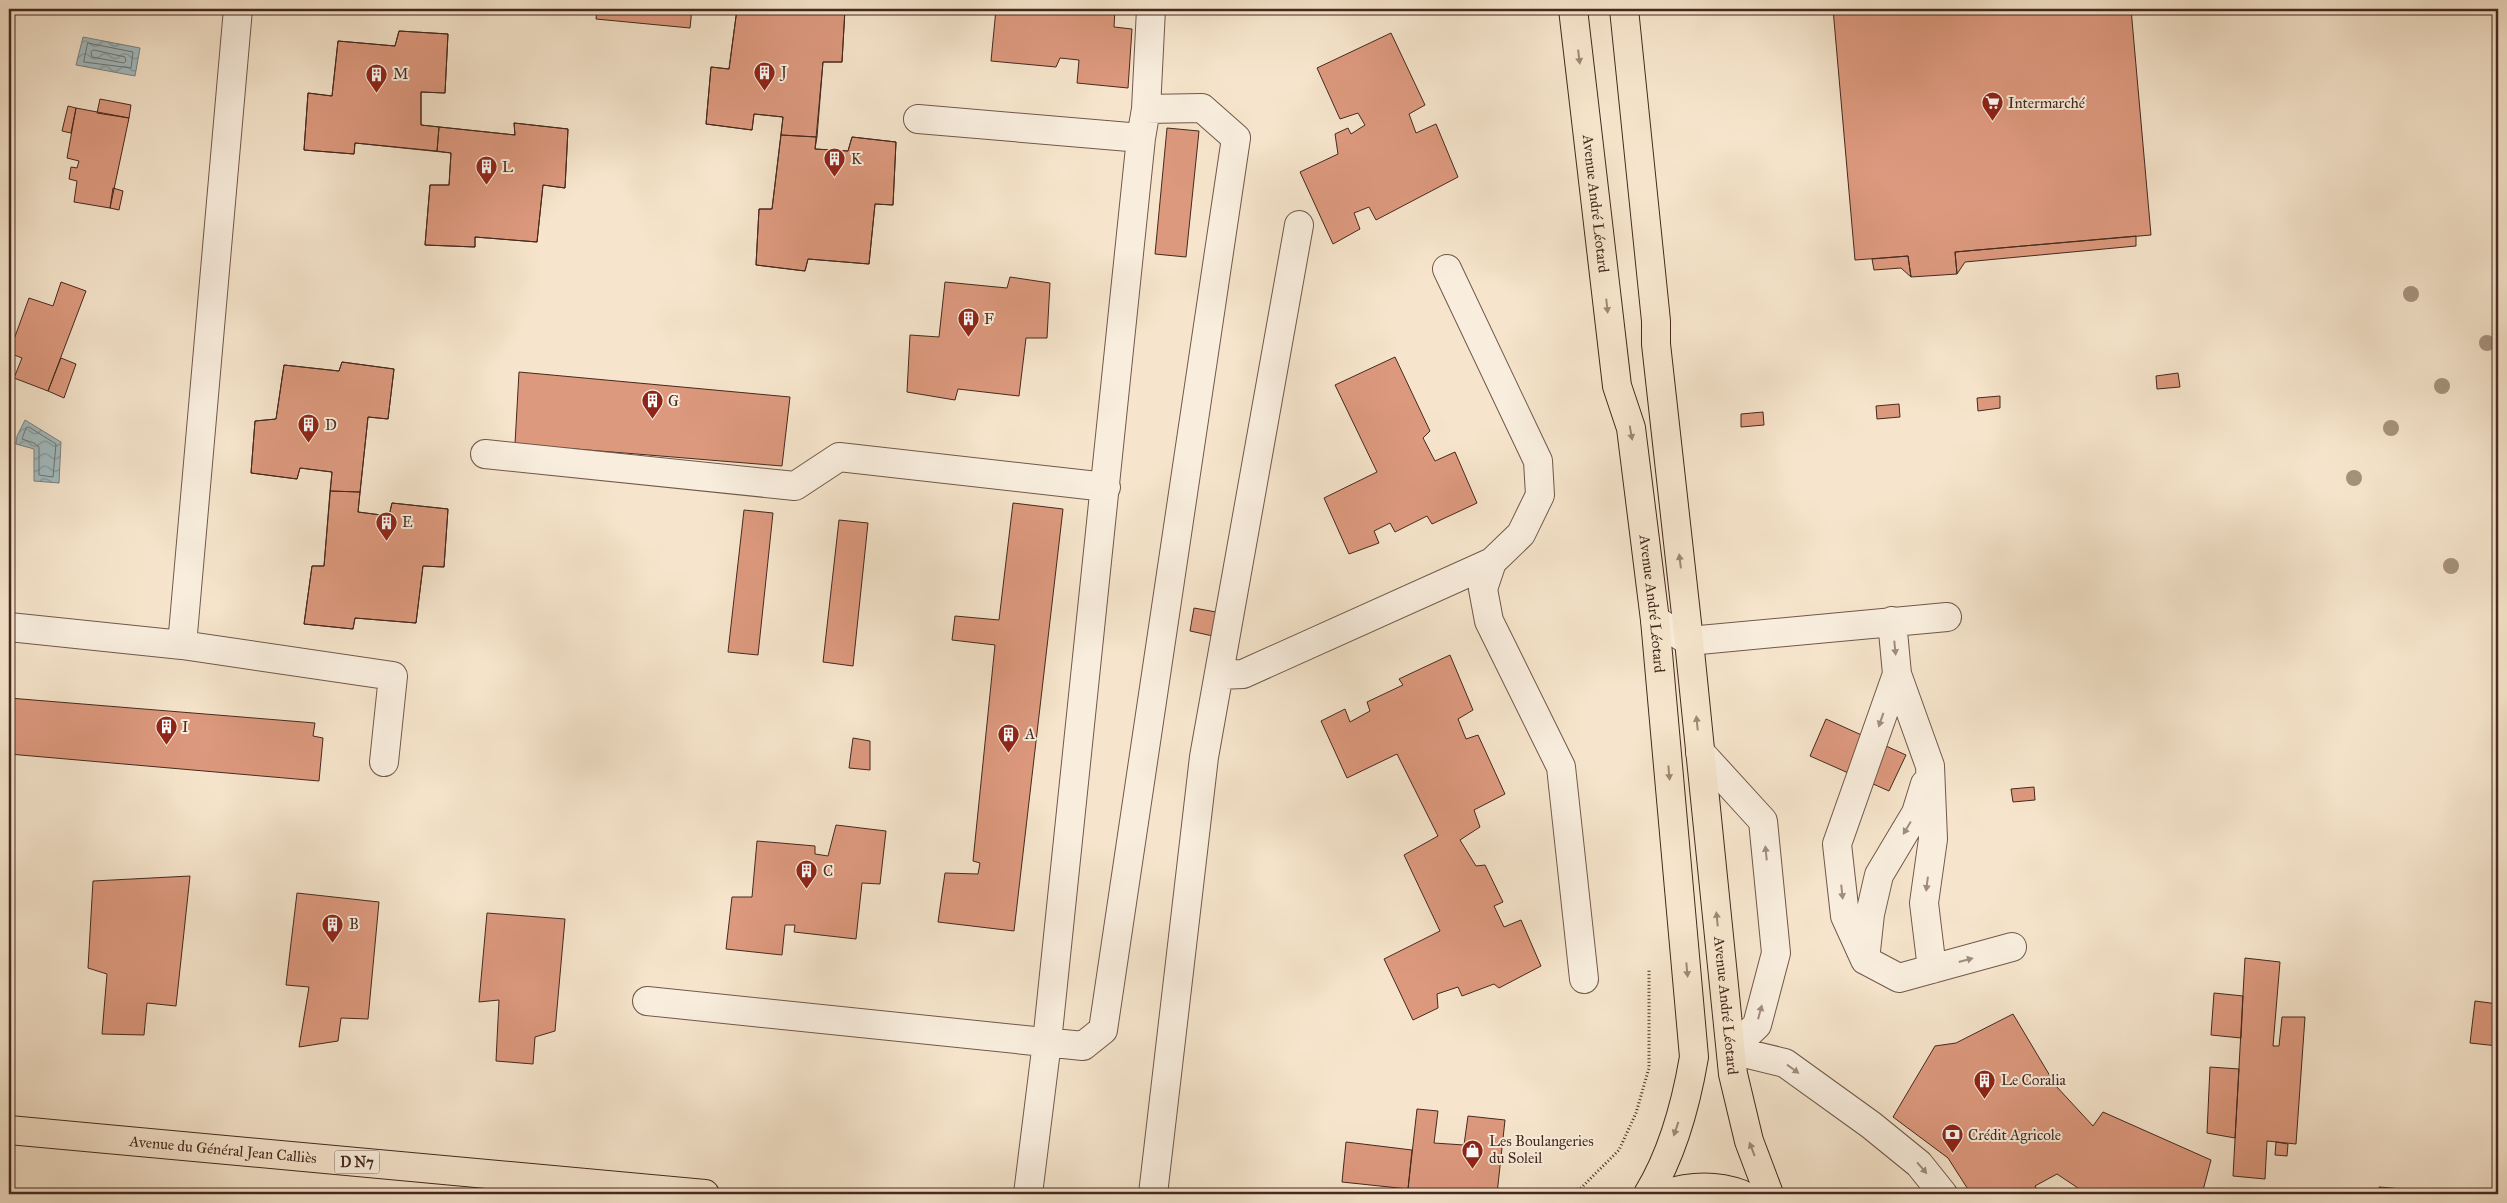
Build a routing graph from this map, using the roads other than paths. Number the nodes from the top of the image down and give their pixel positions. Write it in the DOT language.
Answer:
graph roads {
  1 [pos="238,9"];
  2 [pos="1151,9"];
  3 [pos="1573,9"];
  4 [pos="1624,9"];
  5 [pos="1146,109"];
  6 [pos="918,119"];
  7 [pos="1141,138"];
  8 [pos="1300,225"];
  9 [pos="1447,269"];
  10 [pos="485,454"];
  11 [pos="1106,487"];
  12 [pos="1492,562"];
  13 [pos="1947,617"];
  14 [pos="1655,620"];
  15 [pos="1892,621"];
  16 [pos="9,627"];
  17 [pos="1689,641"];
  18 [pos="182,645"];
  19 [pos="1219,674"];
  20 [pos="1897,674"];
  21 [pos="1700,752"];
  22 [pos="384,762"];
  23 [pos="1930,766"];
  24 [pos="2012,947"];
  25 [pos="1865,960"];
  26 [pos="1932,969"];
  27 [pos="1584,980"];
  28 [pos="647,1001"];
  29 [pos="1047,1042"];
  30 [pos="1731,1050"];
  31 [pos="9,1130"];
  32 [pos="706,1194"];
  33 [pos="1028,1194"];
  34 [pos="1153,1194"];
  35 [pos="1648,1194"];
  36 [pos="1665,1194"];
  37 [pos="1741,1194"];
  38 [pos="1769,1194"];
  39 [pos="1943,1194"];
  1 -- 18 [label="street"];
  2 -- 5 [label="street"];
  3 -- 14 [label="main road, Avenue André Léotard, one-way"];
  17 -- 4 [label="main road, Avenue André Léotard, one-way"];
  5 -- 7 [label="street"];
  5 -- 29 [label="street"];
  6 -- 7 [label="street"];
  7 -- 11 [label="street"];
  8 -- 19 [label="street"];
  9 -- 12 [label="street"];
  10 -- 11 [label="street"];
  11 -- 29 [label="street"];
  12 -- 19 [label="street"];
  12 -- 27 [label="street"];
  13 -- 15 [label="street"];
  14 -- 17 [label="street"];
  14 -- 35 [label="main road, Avenue André Léotard, one-way"];
  15 -- 17 [label="street"];
  15 -- 20 [label="street, one-way"];
  16 -- 18 [label="street"];
  21 -- 17 [label="main road, Avenue André Léotard, one-way"];
  18 -- 22 [label="street"];
  19 -- 34 [label="street"];
  20 -- 23 [label="street"];
  20 -- 25 [label="street, one-way"];
  30 -- 21 [label="main road, Avenue André Léotard, one-way"];
  30 -- 21 [label="street, one-way"];
  23 -- 25 [label="street, one-way"];
  23 -- 26 [label="street, one-way"];
  26 -- 24 [label="street, one-way"];
  25 -- 26 [label="street"];
  28 -- 29 [label="street"];
  29 -- 33 [label="street"];
  38 -- 30 [label="main road, Avenue André Léotard, one-way"];
  30 -- 39 [label="street, one-way"];
  31 -- 32 [label="main road, Avenue du Général Jean Calliès / D N7"];
  36 -- 37 [label="main road"];
}
